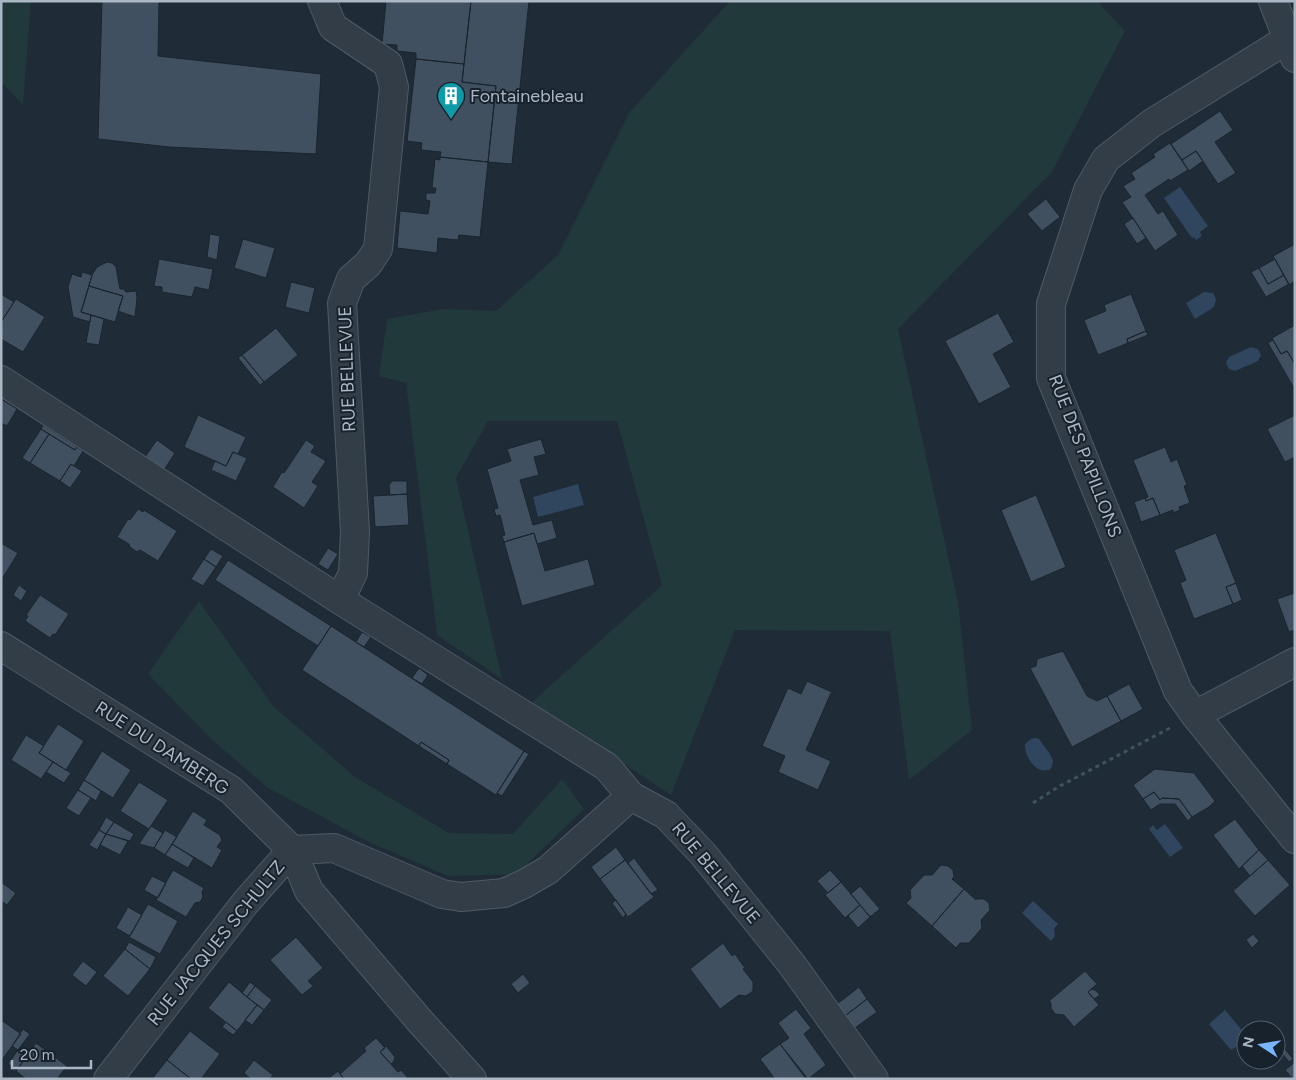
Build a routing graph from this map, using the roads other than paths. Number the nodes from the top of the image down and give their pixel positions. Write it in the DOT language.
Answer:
graph roads {
  1 [pos="322,1"];
  2 [pos="1273,1"];
  3 [pos="1291,49"];
  4 [pos="1,380"];
  5 [pos="340,600"];
  6 [pos="1,646"];
  7 [pos="1295,662"];
  8 [pos="1195,715"];
  9 [pos="631,796"];
  10 [pos="1295,839"];
  11 [pos="292,850"];
  12 [pos="108,1079"];
  13 [pos="472,1079"];
  14 [pos="874,1079"];
  1 -- 5 [label="street, RUE BELLEVUE"];
  2 -- 3 [label="street"];
  3 -- 8 [label="street, RUE DES PAPILLONS"];
  4 -- 5 [label="street, RUE BELLEVUE"];
  5 -- 9 [label="street, RUE BELLEVUE"];
  6 -- 11 [label="street, RUE DU DAMBERG"];
  7 -- 8 [label="street"];
  8 -- 10 [label="street, RUE DES PAPILLONS"];
  9 -- 11 [label="street, RUE JACQUES SCHULTZ"];
  9 -- 14 [label="street, RUE BELLEVUE"];
  11 -- 12 [label="street, RUE JACQUES SCHULTZ"];
  11 -- 13 [label="street, RUE DU DAMBERG"];
}
